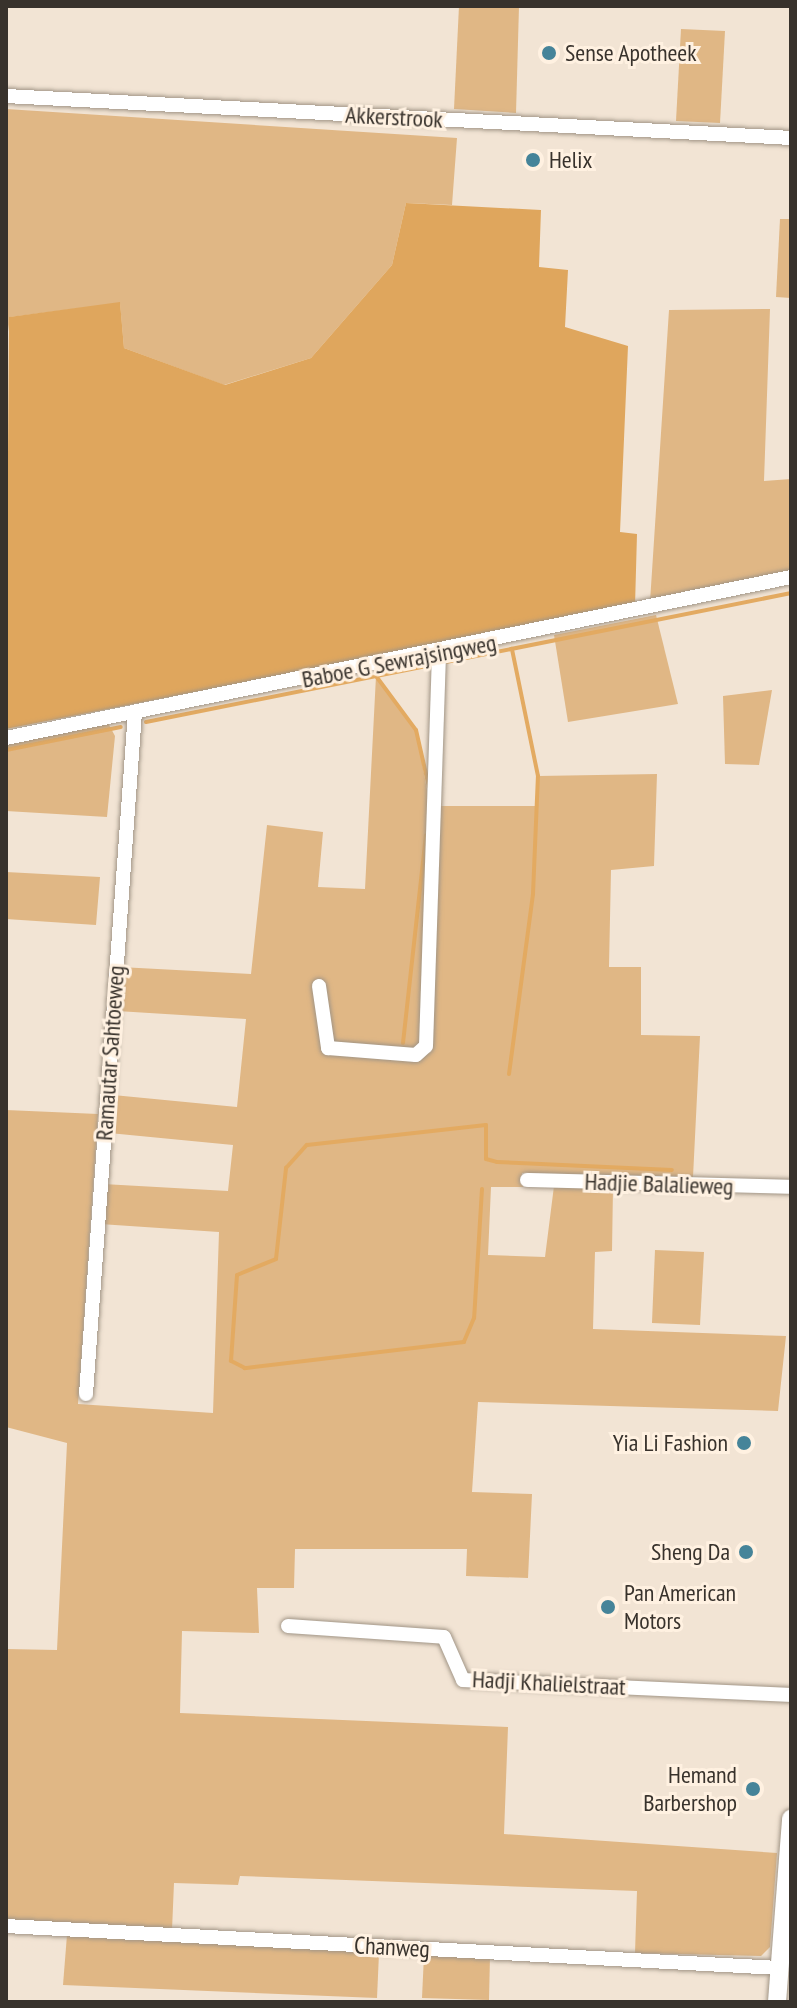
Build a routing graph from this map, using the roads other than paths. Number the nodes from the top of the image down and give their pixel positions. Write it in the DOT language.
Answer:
graph roads {
  1 [pos="6,96"];
  2 [pos="788,138"];
  3 [pos="791,577"];
  4 [pos="439,654"];
  5 [pos="135,712"];
  6 [pos="6,738"];
  7 [pos="319,986"];
  8 [pos="527,1180"];
  9 [pos="791,1187"];
  10 [pos="86,1394"];
  11 [pos="288,1626"];
  12 [pos="791,1695"];
  13 [pos="791,1819"];
  14 [pos="6,1926"];
  15 [pos="779,1968"];
  16 [pos="777,2002"];
  1 -- 2 [label="street, Akkerstrook"];
  3 -- 4 [label="street, Baboe G Sewrajsingweg"];
  4 -- 5 [label="street, Baboe G Sewrajsingweg"];
  4 -- 7 [label="street"];
  5 -- 6 [label="street, Baboe G Sewrajsingweg"];
  5 -- 10 [label="street, Ramautar Sahtoeweg"];
  8 -- 9 [label="street, Hadjie Balalieweg"];
  11 -- 12 [label="street, Hadji Khalielstraat"];
  13 -- 15 [label="main road"];
  14 -- 15 [label="street, Chanweg"];
  15 -- 16 [label="main road"];
}
